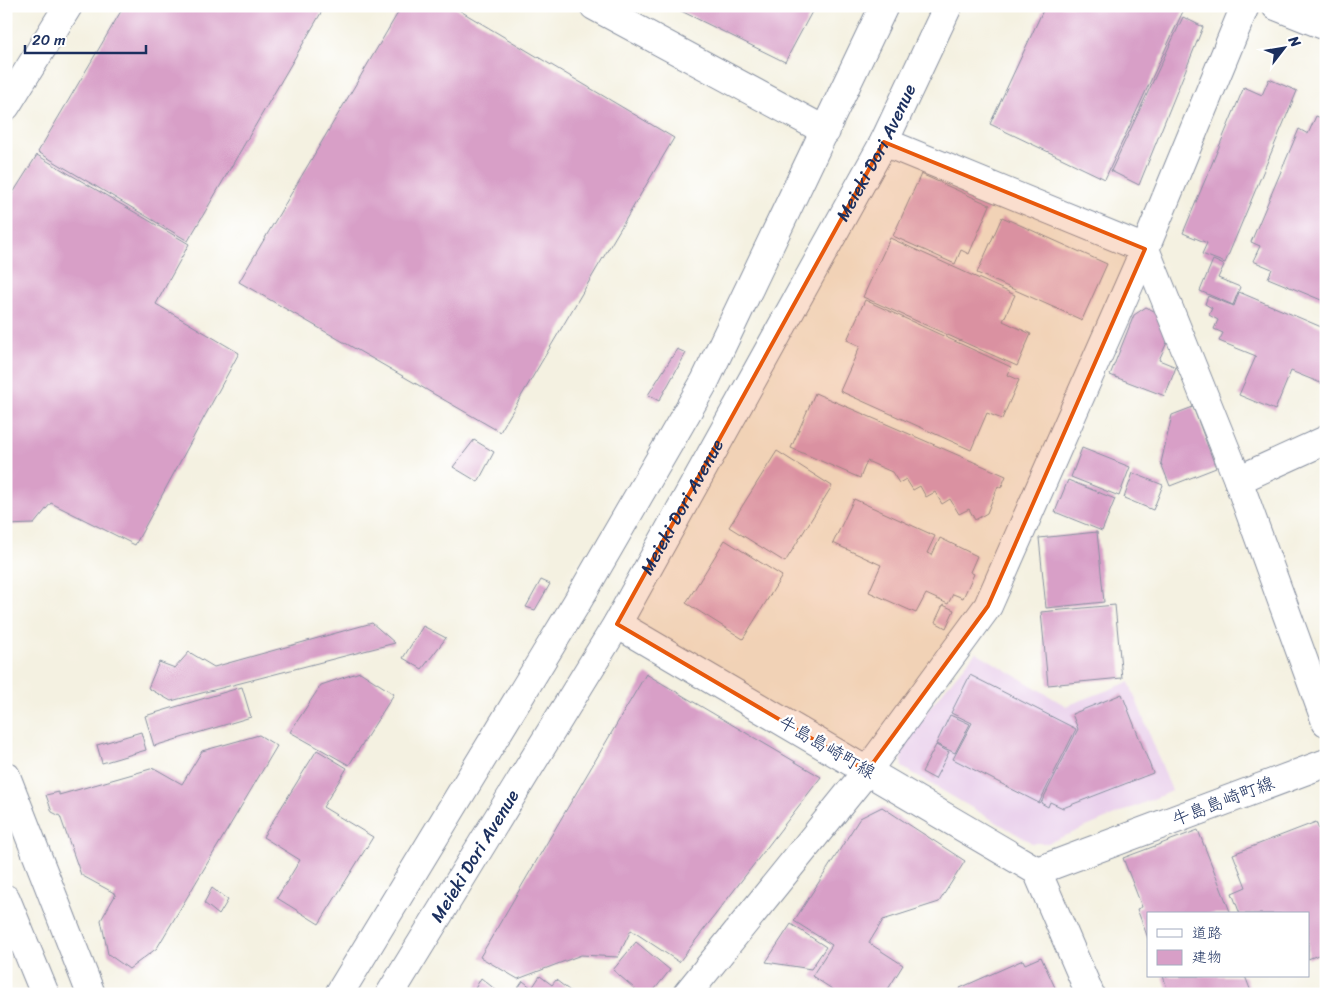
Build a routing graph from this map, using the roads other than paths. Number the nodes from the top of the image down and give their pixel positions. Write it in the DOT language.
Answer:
graph roads {
  1 [pos="68,6"];
  2 [pos="594,6"];
  3 [pos="884,6"];
  4 [pos="948,6"];
  5 [pos="1246,6"];
  6 [pos="1276,6"];
  7 [pos="1326,26"];
  8 [pos="6,106"];
  9 [pos="826,131"];
  10 [pos="884,142"];
  11 [pos="1145,249"];
  12 [pos="1326,440"];
  13 [pos="1238,480"];
  14 [pos="617,624"];
  15 [pos="1326,722"];
  16 [pos="1326,763"];
  17 [pos="867,771"];
  18 [pos="6,776"];
  19 [pos="1037,871"];
  20 [pos="6,899"];
  21 [pos="45,994"];
  22 [pos="91,994"];
  23 [pos="339,994"];
  24 [pos="390,994"];
  25 [pos="686,994"];
  26 [pos="1090,994"];
  1 -- 8 [label="street"];
  2 -- 9 [label="street"];
  3 -- 9 [label="street"];
  4 -- 10 [label="street, Meieki Dori Avenue"];
  5 -- 11 [label="street"];
  6 -- 7 [label="street"];
  9 -- 23 [label="street"];
  10 -- 11 [label="street"];
  10 -- 14 [label="street, Meieki Dori Avenue"];
  11 -- 13 [label="street"];
  11 -- 17 [label="street"];
  12 -- 13 [label="street"];
  13 -- 15 [label="street"];
  14 -- 17 [label="street, 牛島島崎町線"];
  14 -- 24 [label="street, Meieki Dori Avenue"];
  16 -- 19 [label="street, 牛島島崎町線"];
  17 -- 19 [label="street, 牛島島崎町線"];
  17 -- 25 [label="street"];
  18 -- 22 [label="street"];
  19 -- 26 [label="street"];
  20 -- 21 [label="street"];
}
